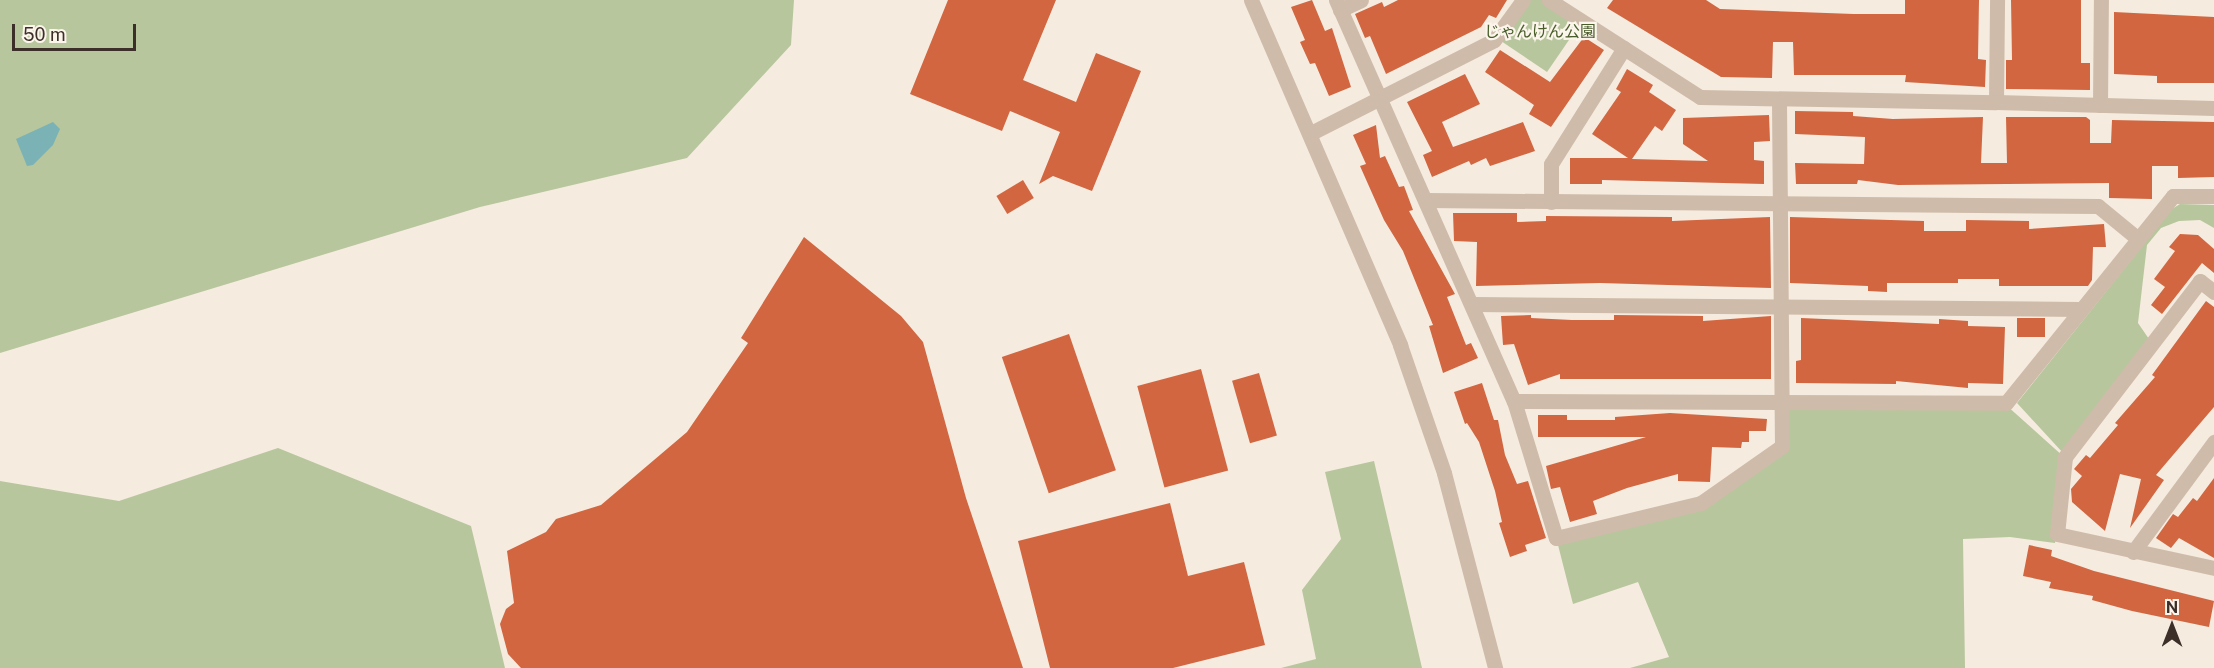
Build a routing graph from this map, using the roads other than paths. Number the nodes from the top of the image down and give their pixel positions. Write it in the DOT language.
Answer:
graph roads {
  1 [pos="1251,0"];
  2 [pos="1361,0"];
  3 [pos="1523,0"];
  4 [pos="1549,0"];
  5 [pos="1997,0"];
  6 [pos="2100,0"];
  7 [pos="1338,5"];
  8 [pos="1624,48"];
  9 [pos="1380,99"];
  10 [pos="1779,99"];
  11 [pos="1996,102"];
  12 [pos="2100,105"];
  13 [pos="2214,108"];
  14 [pos="1311,133"];
  15 [pos="2214,196"];
  16 [pos="1426,200"];
  17 [pos="1551,202"];
  18 [pos="1780,203"];
  19 [pos="2137,238"];
  20 [pos="2214,292"];
  21 [pos="1474,304"];
  22 [pos="1780,306"];
  23 [pos="2079,309"];
  24 [pos="1514,401"];
  25 [pos="1780,404"];
  26 [pos="2214,442"];
  27 [pos="2133,552"];
  28 [pos="2214,568"];
  29 [pos="1496,668"];
  1 -- 14 [label="street"];
  2 -- 7 [label="street"];
  3 -- 9 [label="street"];
  4 -- 8 [label="street"];
  5 -- 11 [label="street"];
  6 -- 12 [label="street"];
  7 -- 9 [label="street"];
  8 -- 10 [label="street"];
  8 -- 17 [label="street"];
  9 -- 14 [label="street"];
  9 -- 16 [label="street"];
  10 -- 11 [label="street"];
  10 -- 18 [label="street"];
  11 -- 12 [label="street"];
  12 -- 13 [label="street"];
  14 -- 29 [label="street"];
  15 -- 19 [label="street"];
  16 -- 17 [label="street"];
  16 -- 21 [label="street"];
  17 -- 18 [label="street"];
  18 -- 19 [label="street"];
  18 -- 22 [label="street"];
  19 -- 23 [label="street"];
  20 -- 27 [label="street"];
  21 -- 22 [label="street"];
  21 -- 24 [label="street"];
  22 -- 23 [label="street"];
  22 -- 25 [label="street"];
  23 -- 25 [label="street"];
  24 -- 25 [label="street"];
  24 -- 25 [label="street"];
  26 -- 27 [label="street"];
  27 -- 28 [label="street"];
}
